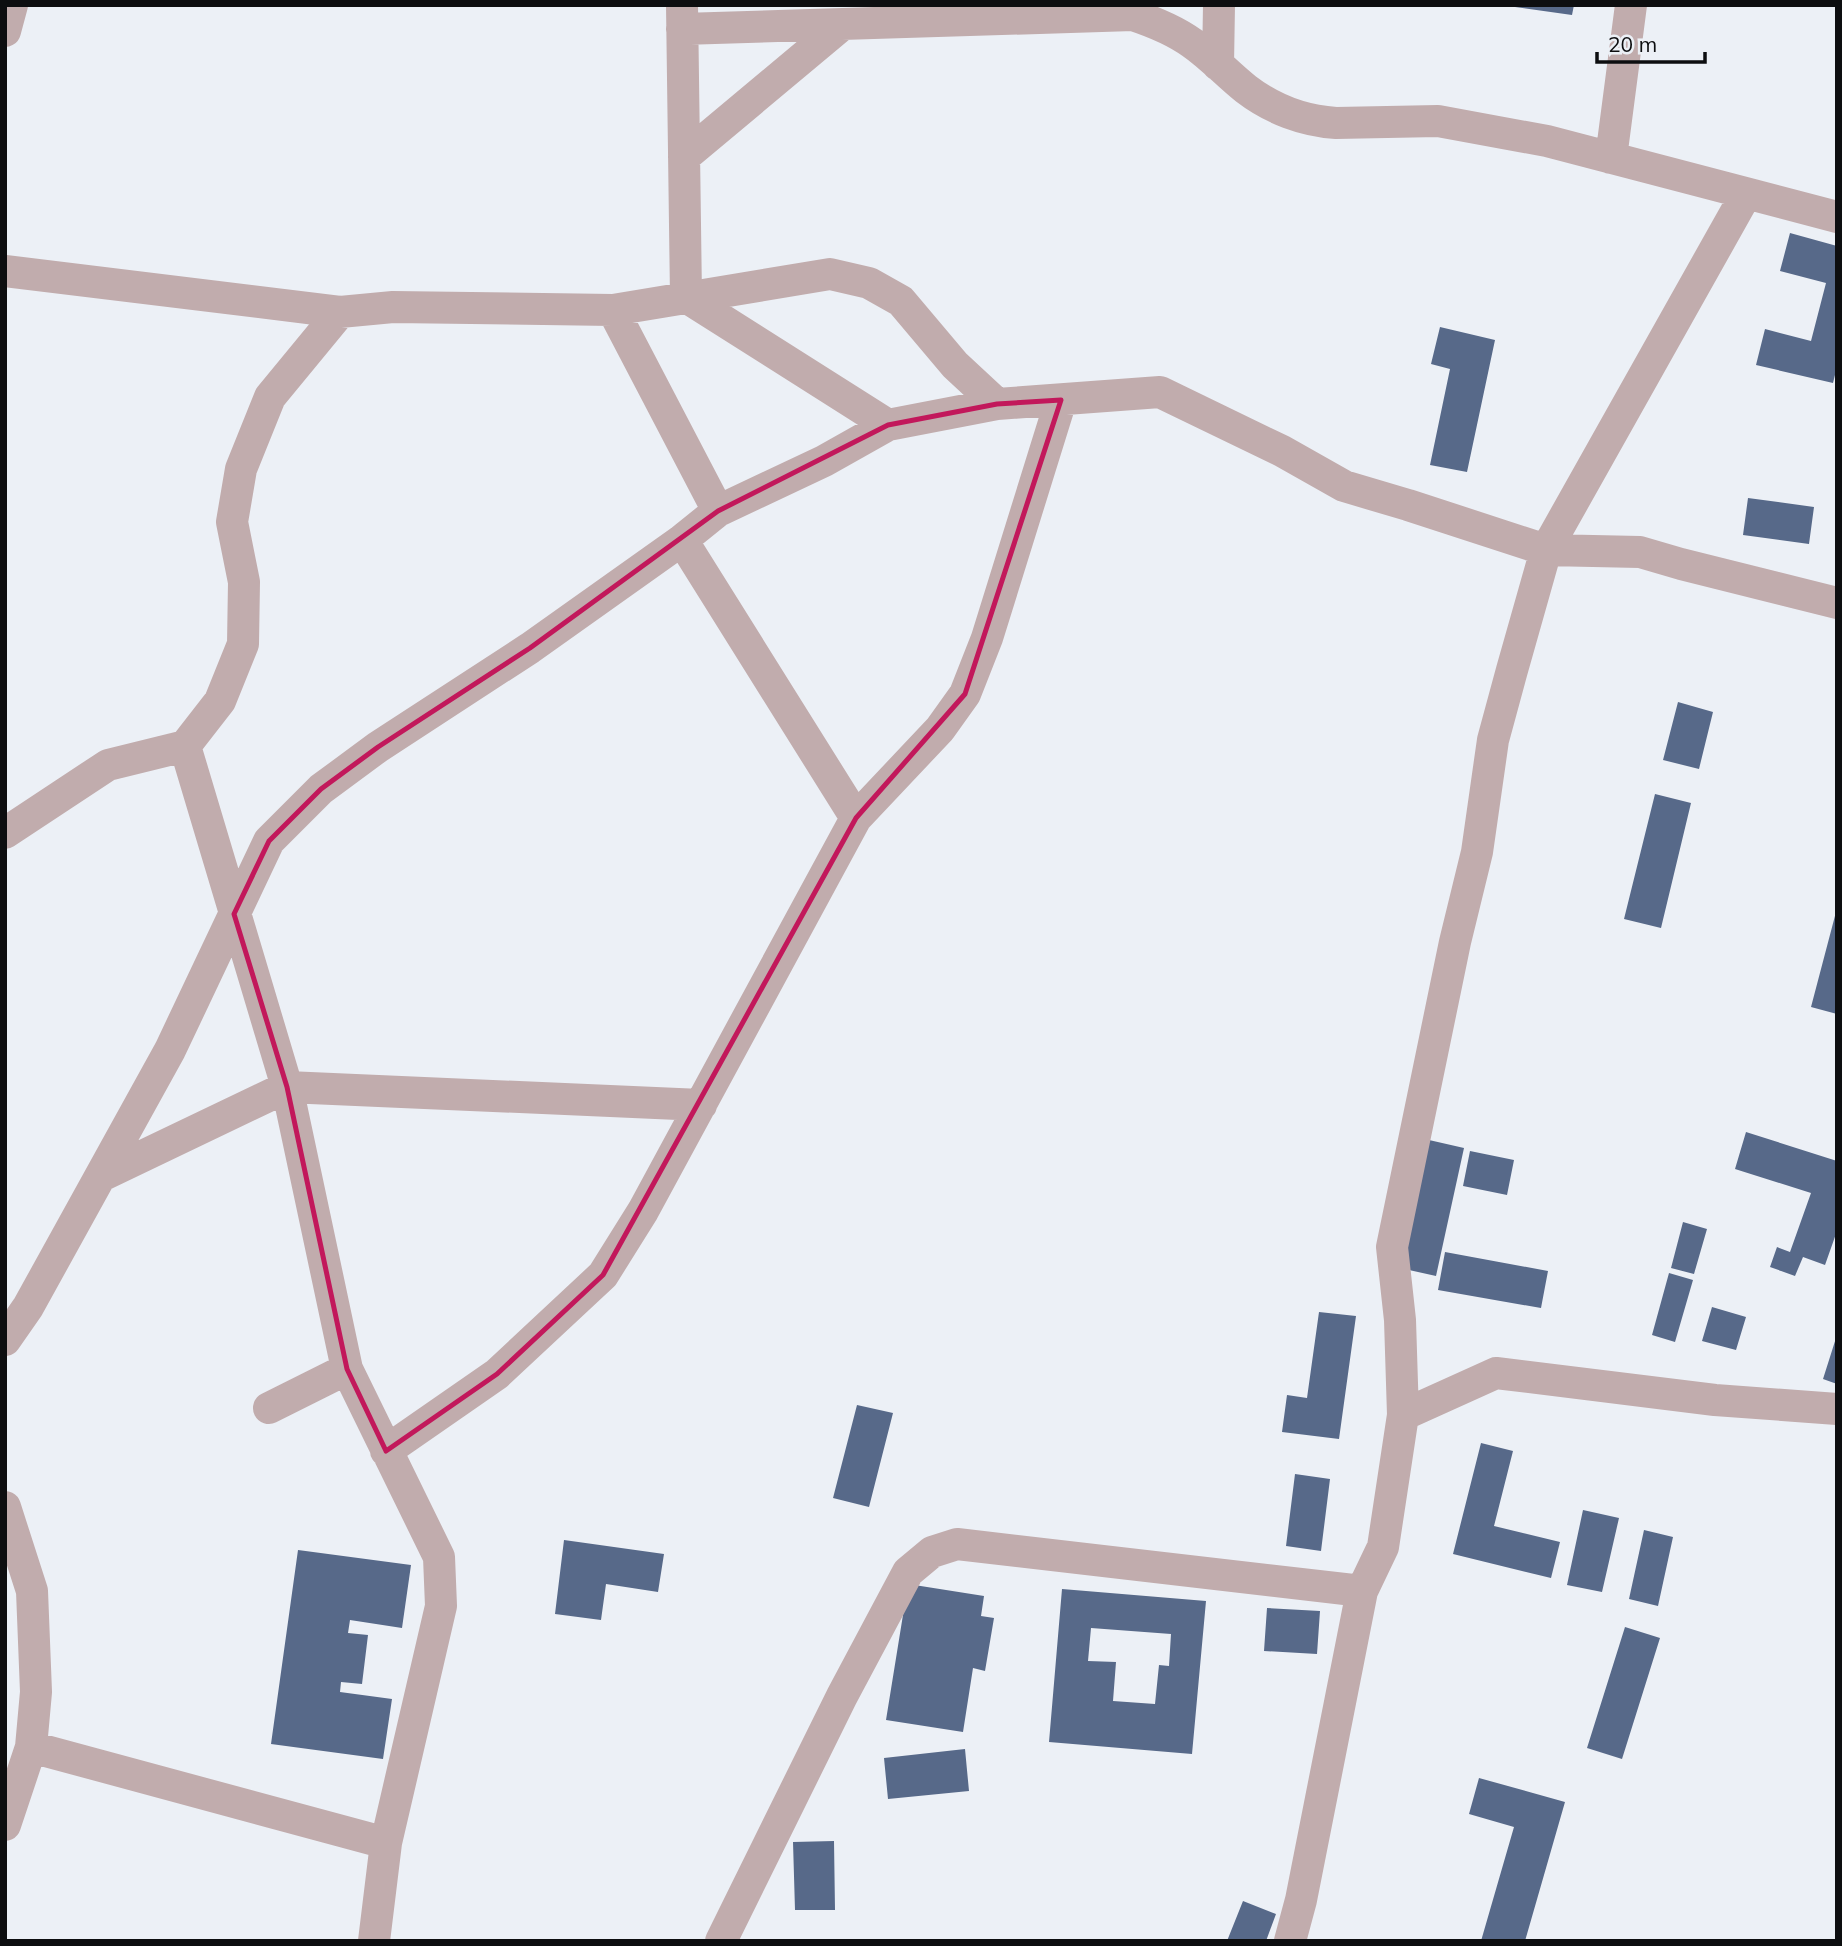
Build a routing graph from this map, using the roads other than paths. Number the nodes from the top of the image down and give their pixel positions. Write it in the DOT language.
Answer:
graph roads {
  1 [pos="12,5"];
  2 [pos="1219,5"];
  3 [pos="1631,5"];
  4 [pos="682,17"];
  5 [pos="843,24"];
  6 [pos="5,31"];
  7 [pos="1218,65"];
  8 [pos="684,158"];
  9 [pos="1611,158"];
  10 [pos="1746,194"];
  11 [pos="1837,217"];
  12 [pos="5,271"];
  13 [pos="686,298"];
  14 [pos="613,310"];
  15 [pos="340,312"];
  16 [pos="1061,400"];
  17 [pos="997,404"];
  18 [pos="888,425"];
  19 [pos="718,511"];
  20 [pos="682,540"];
  21 [pos="1546,550"];
  22 [pos="1837,603"];
  23 [pos="185,746"];
  24 [pos="856,818"];
  25 [pos="5,834"];
  26 [pos="234,914"];
  27 [pos="287,1087"];
  28 [pos="701,1105"];
  29 [pos="101,1176"];
  30 [pos="5,1340"];
  31 [pos="348,1369"];
  32 [pos="269,1408"];
  33 [pos="1837,1409"];
  34 [pos="1403,1415"];
  35 [pos="386,1451"];
  36 [pos="6,1514"];
  37 [pos="1363,1591"];
  38 [pos="30,1747"];
  39 [pos="5,1825"];
  40 [pos="386,1843"];
  41 [pos="374,1941"];
  42 [pos="721,1941"];
  43 [pos="1290,1941"];
  1 -- 6 [label="street"];
  2 -- 7 [label="street"];
  3 -- 9 [label="street"];
  4 -- 5 [label="street"];
  4 -- 8 [label="street"];
  5 -- 7 [label="street"];
  5 -- 8 [label="street"];
  7 -- 9 [label="street"];
  8 -- 13 [label="street"];
  9 -- 10 [label="street"];
  10 -- 11 [label="street"];
  10 -- 21 [label="street"];
  12 -- 15 [label="street"];
  13 -- 14 [label="street"];
  13 -- 17 [label="street"];
  13 -- 18 [label="street"];
  14 -- 15 [label="street"];
  14 -- 19 [label="street"];
  15 -- 23 [label="street"];
  16 -- 17 [label="street"];
  16 -- 21 [label="street"];
  16 -- 24 [label="street"];
  17 -- 18 [label="street"];
  18 -- 19 [label="street"];
  19 -- 20 [label="street"];
  20 -- 24 [label="street"];
  20 -- 26 [label="street"];
  21 -- 22 [label="street"];
  21 -- 34 [label="street"];
  23 -- 25 [label="street"];
  23 -- 26 [label="street"];
  24 -- 28 [label="street"];
  26 -- 27 [label="street"];
  26 -- 29 [label="street"];
  27 -- 28 [label="street"];
  27 -- 29 [label="street"];
  27 -- 31 [label="street"];
  28 -- 35 [label="street"];
  29 -- 30 [label="street"];
  31 -- 32 [label="street"];
  31 -- 35 [label="street"];
  33 -- 34 [label="street"];
  34 -- 37 [label="street"];
  35 -- 40 [label="street"];
  36 -- 38 [label="street"];
  37 -- 42 [label="street"];
  37 -- 43 [label="street"];
  38 -- 39 [label="street"];
  38 -- 40 [label="street"];
  40 -- 41 [label="street"];
}
